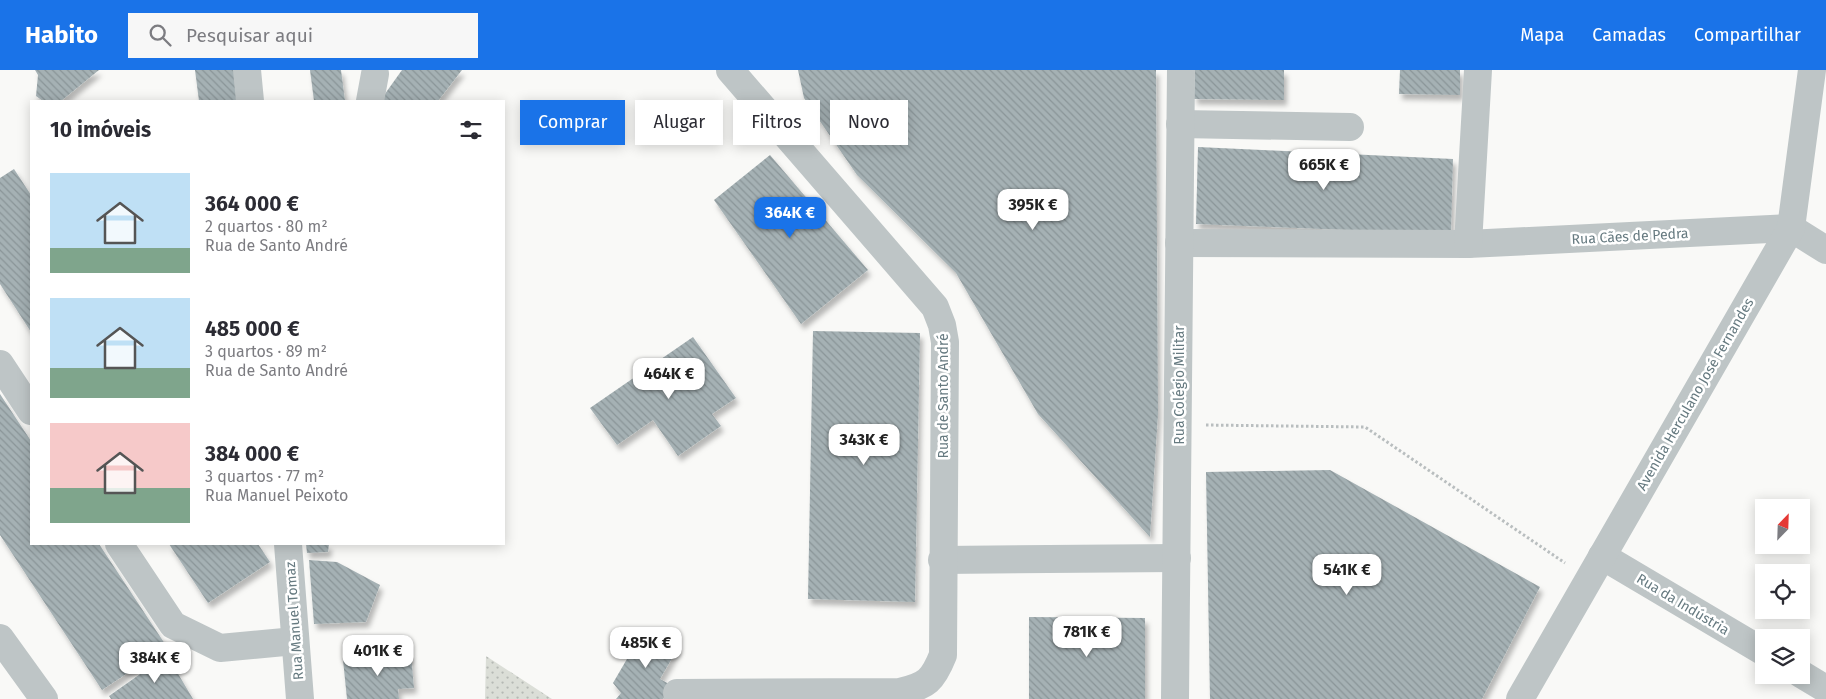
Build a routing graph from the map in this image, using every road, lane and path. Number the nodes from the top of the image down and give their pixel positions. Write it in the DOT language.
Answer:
graph roads {
  1 [pos="247,70"];
  2 [pos="730,70"];
  3 [pos="1181,70"];
  4 [pos="1478,70"];
  5 [pos="1812,70"];
  6 [pos="375,74"];
  7 [pos="250,100"];
  8 [pos="370,100"];
  9 [pos="1180,124"];
  10 [pos="1350,127"];
  11 [pos="1791,228"];
  12 [pos="1179,243"];
  13 [pos="1468,244"];
  14 [pos="1826,250"];
  15 [pos="0,364"];
  16 [pos="30,409"];
  17 [pos="1179,425"];
  18 [pos="121,545"];
  19 [pos="288,545"];
  20 [pos="1177,558"];
  21 [pos="942,560"];
  22 [pos="1595,567"];
  23 [pos="0,638"];
  24 [pos="295,641"];
  25 [pos="1755,647"];
  26 [pos="1810,679"];
  27 [pos="1826,689"];
  28 [pos="677,692"];
  29 [pos="44,699"];
  30 [pos="300,699"];
  31 [pos="1175,699"];
  32 [pos="1520,699"];
  1 -- 7 [label="street"];
  2 -- 21 [label="street, Rua de Santo André"];
  3 -- 9 [label="street, Rua Colégio Militar"];
  4 -- 13 [label="street"];
  5 -- 11 [label="street, Avenida Herculano José Fernandes"];
  6 -- 8 [label="street"];
  9 -- 10 [label="street"];
  9 -- 12 [label="street, Rua Colégio Militar"];
  11 -- 13 [label="street, Rua Cães de Pedra"];
  11 -- 14 [label="street"];
  11 -- 22 [label="street, Avenida Herculano José Fernandes"];
  12 -- 13 [label="street, Rua Cães de Pedra"];
  12 -- 17 [label="street, Rua Colégio Militar"];
  15 -- 16 [label="street"];
  17 -- 20 [label="street, Rua Colégio Militar"];
  17 -- 22 [label="path"];
  18 -- 24 [label="street"];
  19 -- 24 [label="street, Rua Manuel Tomaz"];
  20 -- 21 [label="street"];
  20 -- 31 [label="street, Rua Colégio Militar"];
  21 -- 28 [label="street, Rua de Santo André"];
  22 -- 25 [label="street, Rua da Indústria"];
  22 -- 32 [label="street, Avenida Herculano José Fernandes"];
  23 -- 29 [label="street"];
  24 -- 30 [label="street, Rua Manuel Tomaz"];
  26 -- 27 [label="street"];
}
